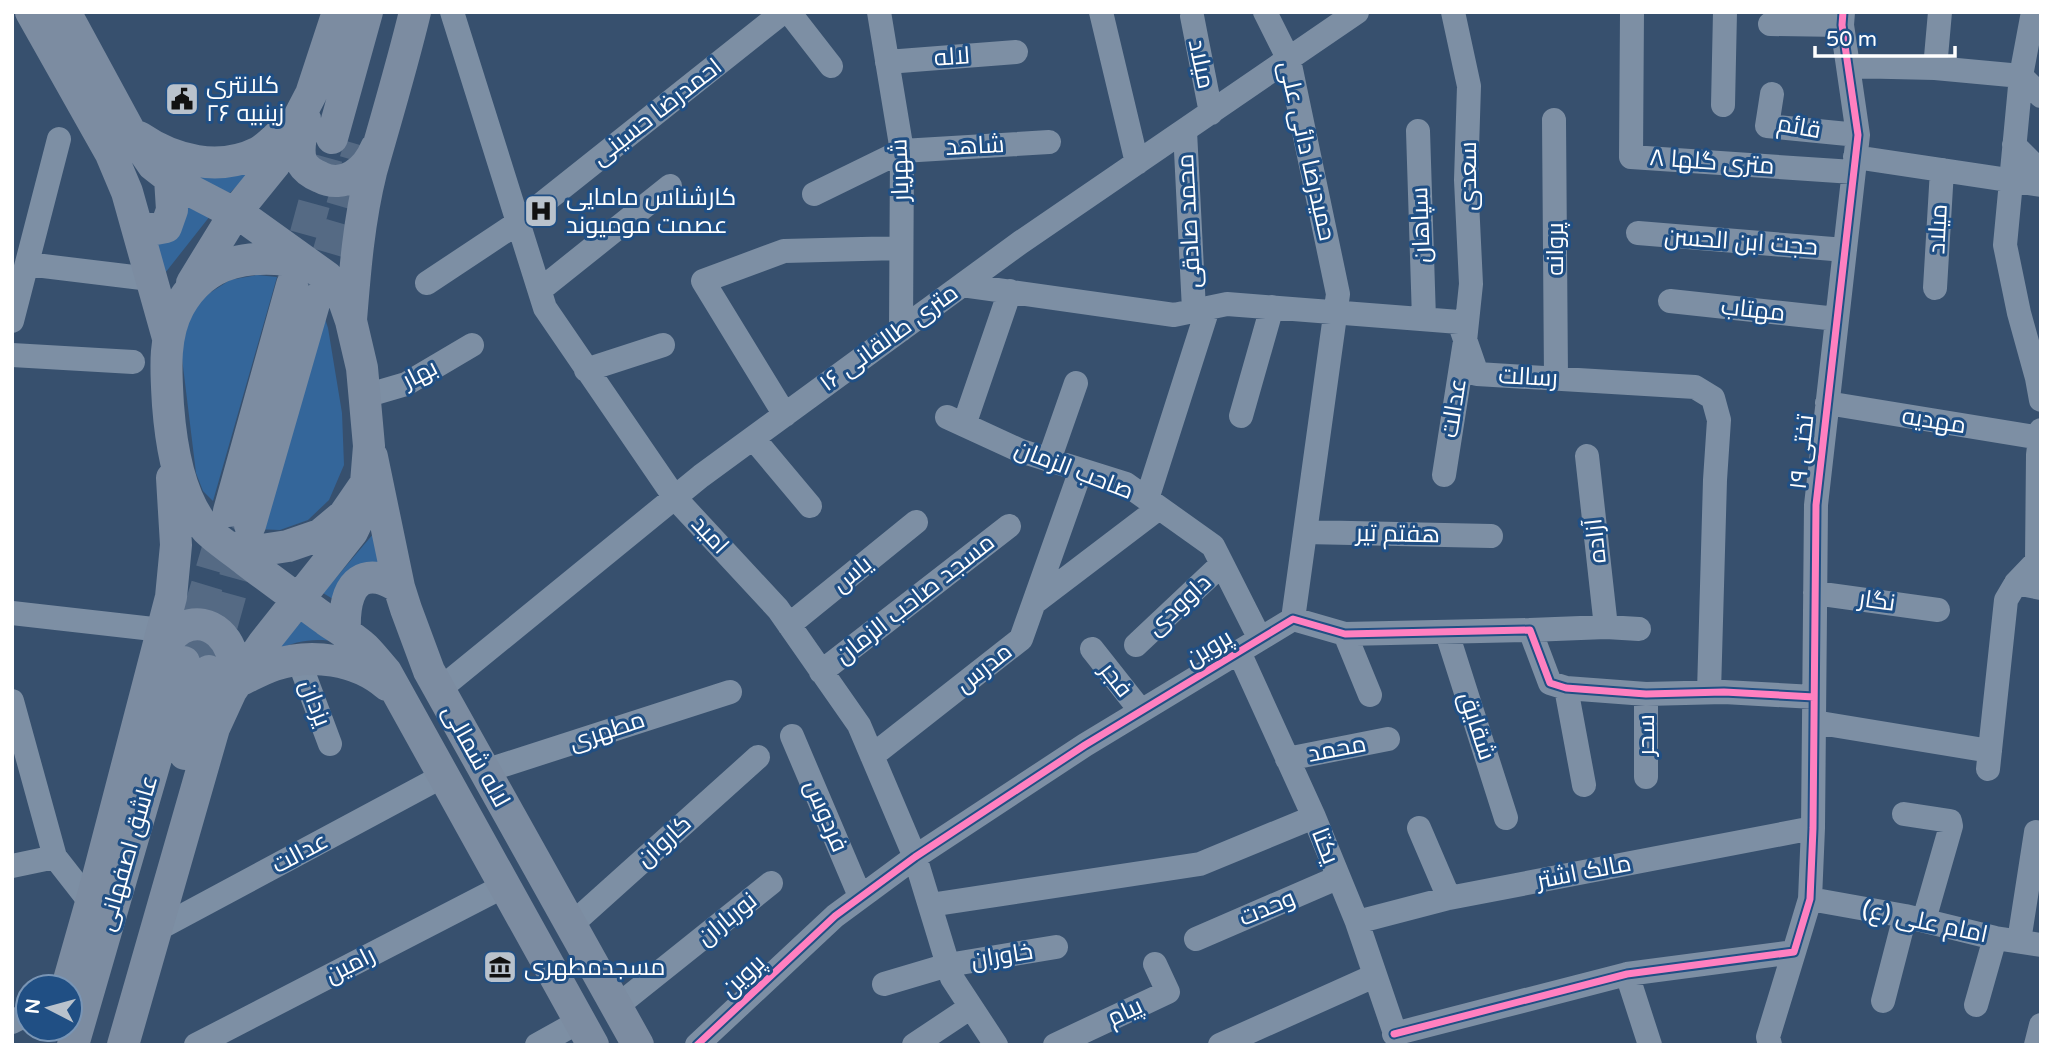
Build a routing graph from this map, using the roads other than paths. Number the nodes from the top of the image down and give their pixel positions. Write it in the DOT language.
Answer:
graph roads {
  1 [pos="31,12"];
  2 [pos="65,12"];
  3 [pos="338,12"];
  4 [pos="367,12"];
  5 [pos="396,12"];
  6 [pos="415,12"];
  7 [pos="452,12"];
  8 [pos="783,12"];
  9 [pos="789,12"];
  10 [pos="879,12"];
  11 [pos="1101,12"];
  12 [pos="1265,12"];
  13 [pos="1357,12"];
  14 [pos="1453,12"];
  15 [pos="1632,12"];
  16 [pos="1725,12"];
  17 [pos="1940,12"];
  18 [pos="2033,12"];
  19 [pos="1192,16"];
  20 [pos="1843,19"];
  21 [pos="1770,24"];
  22 [pos="1016,52"];
  23 [pos="1289,60"];
  24 [pos="887,62"];
  25 [pos="831,66"];
  26 [pos="1848,66"];
  27 [pos="1935,68"];
  28 [pos="2021,76"];
  29 [pos="1772,94"];
  30 [pos="2041,96"];
  31 [pos="1723,105"];
  32 [pos="304,107"];
  33 [pos="1211,113"];
  34 [pos="389,114"];
  35 [pos="1554,120"];
  36 [pos="129,130"];
  37 [pos="1185,131"];
  38 [pos="1418,131"];
  39 [pos="59,139"];
  40 [pos="1049,142"];
  41 [pos="2014,145"];
  42 [pos="902,151"];
  43 [pos="1855,155"];
  44 [pos="1137,163"];
  45 [pos="1942,170"];
  46 [pos="2041,172"];
  47 [pos="170,178"];
  48 [pos="2010,181"];
  49 [pos="2041,185"];
  50 [pos="670,186"];
  51 [pos="814,194"];
  52 [pos="235,213"];
  53 [pos="519,222"];
  54 [pos="136,225"];
  55 [pos="1638,233"];
  56 [pos="901,248"];
  57 [pos="1844,250"];
  58 [pos="27,264"];
  59 [pos="150,279"];
  60 [pos="304,282"];
  61 [pos="427,283"];
  62 [pos="962,285"];
  63 [pos="1935,288"];
  64 [pos="540,290"];
  65 [pos="1010,291"];
  66 [pos="183,301"];
  67 [pos="1670,301"];
  68 [pos="1337,303"];
  69 [pos="14,307"];
  70 [pos="1272,307"];
  71 [pos="1201,309"];
  72 [pos="1837,318"];
  73 [pos="1424,319"];
  74 [pos="351,321"];
  75 [pos="901,330"];
  76 [pos="168,338"];
  77 [pos="1465,341"];
  78 [pos="472,345"];
  79 [pos="663,345"];
  80 [pos="12,355"];
  81 [pos="133,362"];
  82 [pos="586,370"];
  83 [pos="1556,378"];
  84 [pos="1076,383"];
  85 [pos="365,396"];
  86 [pos="2041,400"];
  87 [pos="1827,403"];
  88 [pos="785,415"];
  89 [pos="1241,416"];
  90 [pos="169,425"];
  91 [pos="2041,429"];
  92 [pos="753,438"];
  93 [pos="2040,438"];
  94 [pos="369,446"];
  95 [pos="1587,456"];
  96 [pos="1049,460"];
  97 [pos="1081,470"];
  98 [pos="1444,475"];
  99 [pos="366,483"];
  100 [pos="675,498"];
  101 [pos="1153,503"];
  102 [pos="810,506"];
  103 [pos="916,522"];
  104 [pos="1009,526"];
  105 [pos="236,528"];
  106 [pos="1305,532"];
  107 [pos="1491,536"];
  108 [pos="1222,564"];
  109 [pos="2016,583"];
  110 [pos="400,587"];
  111 [pos="2041,588"];
  112 [pos="1815,593"];
  113 [pos="299,600"];
  114 [pos="1034,603"];
  115 [pos="1938,610"];
  116 [pos="12,613"];
  117 [pos="1293,619"];
  118 [pos="789,625"];
  119 [pos="1606,627"];
  120 [pos="1639,629"];
  121 [pos="162,630"];
  122 [pos="1530,630"];
  123 [pos="345,633"];
  124 [pos="1447,633"];
  125 [pos="1345,634"];
  126 [pos="1136,645"];
  127 [pos="1250,645"];
  128 [pos="1092,649"];
  129 [pos="299,661"];
  130 [pos="151,672"];
  131 [pos="821,672"];
  132 [pos="215,677"];
  133 [pos="1566,688"];
  134 [pos="440,689"];
  135 [pos="730,692"];
  136 [pos="1709,692"];
  137 [pos="1646,694"];
  138 [pos="1370,695"];
  139 [pos="399,696"];
  140 [pos="1814,697"];
  141 [pos="12,701"];
  142 [pos="1140,711"];
  143 [pos="1814,722"];
  144 [pos="792,736"];
  145 [pos="1388,739"];
  146 [pos="330,744"];
  147 [pos="18,749"];
  148 [pos="872,756"];
  149 [pos="758,757"];
  150 [pos="1287,760"];
  151 [pos="485,771"];
  152 [pos="443,776"];
  153 [pos="1646,777"];
  154 [pos="1584,785"];
  155 [pos="1904,814"];
  156 [pos="1314,817"];
  157 [pos="1506,818"];
  158 [pos="1419,828"];
  159 [pos="1813,828"];
  160 [pos="2036,832"];
  161 [pos="55,857"];
  162 [pos="915,857"];
  163 [pos="12,866"];
  164 [pos="1338,878"];
  165 [pos="771,883"];
  166 [pos="504,886"];
  167 [pos="860,896"];
  168 [pos="1448,898"];
  169 [pos="1810,899"];
  170 [pos="91,903"];
  171 [pos="930,905"];
  172 [pos="1914,918"];
  173 [pos="1357,922"];
  174 [pos="571,925"];
  175 [pos="156,930"];
  176 [pos="1196,939"];
  177 [pos="2018,941"];
  178 [pos="1056,947"];
  179 [pos="1794,953"];
  180 [pos="1155,964"];
  181 [pos="948,965"];
  182 [pos="70,973"];
  183 [pos="1627,974"];
  184 [pos="1374,975"];
  185 [pos="884,984"];
  186 [pos="1883,1001"];
  187 [pos="1976,1005"];
  188 [pos="616,1007"];
  189 [pos="971,1007"];
  190 [pos="2041,1025"];
  191 [pos="586,1033"];
  192 [pos="1396,1040"];
  193 [pos="1236,1041"];
  194 [pos="72,1045"];
  195 [pos="102,1045"];
  196 [pos="123,1045"];
  197 [pos="196,1045"];
  198 [pos="537,1045"];
  199 [pos="638,1045"];
  200 [pos="698,1045"];
  201 [pos="914,1045"];
  202 [pos="996,1045"];
  203 [pos="1055,1045"];
  204 [pos="1650,1045"];
  205 [pos="1770,1045"];
  206 [pos="2036,1045"];
  1 -- 54 [label="main road"];
  2 -- 36 [label="main road"];
  3 -- 32 [label="main road"];
  4 -- 5 [label="main road"];
  6 -- 34 [label="main road"];
  7 -- 53 [label="street, امید"];
  8 -- 53 [label="street, احمدرضا حسینی"];
  9 -- 25 [label="street"];
  10 -- 24 [label="street, شهریار"];
  11 -- 44 [label="street"];
  12 -- 23 [label="street, حمیدرضا دائی علی"];
  13 -- 23 [label="street, ۱۶ متری طالقانی"];
  14 -- 77 [label="street, سعدی"];
  15 -- 43 [label="street, ۸ متری گلها"];
  16 -- 31 [label="street"];
  17 -- 27 [label="street"];
  18 -- 28 [label="street"];
  19 -- 33 [label="street, میلاد"];
  20 -- 21 [label="street"];
  20 -- 26 [label="street, تختی ۱۹"];
  22 -- 24 [label="street, لاله"];
  23 -- 33 [label="street, ۱۶ متری طالقانی"];
  23 -- 68 [label="street, حمیدرضا دائی علی"];
  24 -- 42 [label="street, شهریار"];
  26 -- 27 [label="street"];
  26 -- 43 [label="street, تختی ۱۹"];
  27 -- 28 [label="street"];
  28 -- 30 [label="street"];
  28 -- 41 [label="street"];
  29 -- 43 [label="street, قائم"];
  32 -- 34 [label="main road"];
  32 -- 36 [label="main road"];
  32 -- 52 [label="main road"];
  33 -- 37 [label="street, ۱۶ متری طالقانی"];
  34 -- 74 [label="main road"];
  35 -- 83 [label="street, پروانه"];
  36 -- 47 [label="main road"];
  37 -- 44 [label="street, ۱۶ متری طالقانی"];
  37 -- 71 [label="street, محمد صادقی"];
  38 -- 73 [label="street, سپاهان"];
  39 -- 58 [label="street"];
  40 -- 42 [label="street, شاهد"];
  41 -- 46 [label="street"];
  41 -- 48 [label="street"];
  42 -- 51 [label="street"];
  42 -- 56 [label="street, شهریار"];
  43 -- 45 [label="street"];
  43 -- 57 [label="street, تختی ۱۹"];
  44 -- 62 [label="street, ۱۶ متری طالقانی"];
  45 -- 48 [label="street"];
  45 -- 63 [label="street, میلاد"];
  47 -- 52 [label="main road"];
  47 -- 54 [label="main road"];
  48 -- 49 [label="street"];
  48 -- 86 [label="street"];
  50 -- 64 [label="street"];
  52 -- 60 [label="main road"];
  52 -- 66 [label="main road"];
  53 -- 61 [label="street, احمدرضا حسینی"];
  53 -- 64 [label="street, امید"];
  54 -- 59 [label="main road"];
  55 -- 57 [label="street, حجت ابن الحسن"];
  56 -- 75 [label="street, شهریار"];
  56 -- 88 [label="street"];
  57 -- 72 [label="street, تختی ۱۹"];
  58 -- 59 [label="street"];
  58 -- 69 [label="street"];
  59 -- 76 [label="main road"];
  60 -- 66 [label="main road"];
  60 -- 74 [label="main road"];
  60 -- 105 [label="main road"];
  62 -- 65 [label="street, رسالت"];
  62 -- 75 [label="street, ۱۶ متری طالقانی"];
  64 -- 82 [label="street, امید"];
  65 -- 71 [label="street, رسالت"];
  65 -- 96 [label="street, صاحب الزمان"];
  66 -- 76 [label="main road"];
  67 -- 72 [label="street, مهتاب"];
  68 -- 70 [label="street, رسالت"];
  68 -- 73 [label="street, رسالت"];
  68 -- 106 [label="street"];
  70 -- 71 [label="street, رسالت"];
  70 -- 89 [label="street"];
  71 -- 101 [label="street"];
  72 -- 87 [label="street, تختی ۱۹"];
  73 -- 77 [label="street, رسالت"];
  74 -- 85 [label="main road"];
  75 -- 88 [label="street, ۱۶ متری طالقانی"];
  76 -- 90 [label="main road"];
  77 -- 83 [label="street, رسالت"];
  77 -- 98 [label="street, عدالت"];
  78 -- 85 [label="street, بهار"];
  79 -- 82 [label="street"];
  80 -- 81 [label="street"];
  82 -- 100 [label="street, امید"];
  83 -- 136 [label="street, رسالت"];
  84 -- 96 [label="street"];
  85 -- 94 [label="main road"];
  87 -- 93 [label="street, مهدیه"];
  87 -- 112 [label="street, تختی ۱۹"];
  88 -- 92 [label="street, ۱۶ متری طالقانی"];
  90 -- 105 [label="main road, لاله شمالی"];
  90 -- 121 [label="main road"];
  91 -- 93 [label="street"];
  92 -- 100 [label="street, ۱۶ متری طالقانی"];
  92 -- 102 [label="street"];
  93 -- 109 [label="street"];
  94 -- 99 [label="main road"];
  94 -- 110 [label="main road, لاله شمالی"];
  95 -- 119 [label="street, آزاده"];
  96 -- 97 [label="street, صاحب الزمان"];
  97 -- 101 [label="street, صاحب الزمان"];
  97 -- 114 [label="street, مدرس"];
  99 -- 105 [label="main road"];
  99 -- 113 [label="main road"];
  100 -- 118 [label="street, امید"];
  100 -- 134 [label="street, ۱۶ متری طالقانی"];
  101 -- 108 [label="street, صاحب الزمان"];
  101 -- 114 [label="street"];
  103 -- 118 [label="street, یاس"];
  104 -- 131 [label="street, مسجد صاحب الزمان"];
  105 -- 113 [label="main road, لاله شمالی"];
  106 -- 107 [label="street, هفتم تیر"];
  106 -- 117 [label="street"];
  108 -- 126 [label="street, داوودی"];
  108 -- 127 [label="street, صاحب الزمان"];
  109 -- 111 [label="street"];
  109 -- 143 [label="street"];
  110 -- 123 [label="main road"];
  110 -- 134 [label="main road, لاله شمالی"];
  112 -- 115 [label="street, نگار"];
  112 -- 140 [label="street, تختی ۱۹"];
  113 -- 123 [label="main road, لاله شمالی"];
  113 -- 132 [label="main road"];
  114 -- 148 [label="street, مدرس"];
  116 -- 121 [label="street"];
  117 -- 125 [label="street"];
  117 -- 127 [label="street, پروین"];
  118 -- 131 [label="street, امید"];
  119 -- 120 [label="street"];
  119 -- 122 [label="street"];
  121 -- 130 [label="main road"];
  122 -- 124 [label="street"];
  122 -- 133 [label="street"];
  123 -- 139 [label="main road, لاله شمالی"];
  124 -- 125 [label="street"];
  124 -- 157 [label="street, شقایق"];
  125 -- 138 [label="street"];
  127 -- 142 [label="street, پروین"];
  127 -- 150 [label="street, یکتا"];
  128 -- 142 [label="street, فجر"];
  129 -- 132 [label="main road"];
  129 -- 139 [label="main road"];
  129 -- 146 [label="street, یزدان"];
  130 -- 132 [label="main road"];
  130 -- 170 [label="main road"];
  131 -- 148 [label="street, امید"];
  132 -- 175 [label="main road"];
  132 -- 194 [label="main road, عاشق اصفهانی"];
  132 -- 195 [label="main road, عاشق اصفهانی"];
  133 -- 137 [label="street"];
  133 -- 154 [label="street"];
  134 -- 151 [label="main road, لاله شمالی"];
  135 -- 151 [label="street, مطهری"];
  136 -- 137 [label="street"];
  136 -- 140 [label="street"];
  137 -- 153 [label="street, سحر"];
  139 -- 152 [label="main road, لاله شمالی"];
  140 -- 143 [label="street, تختی ۱۹"];
  141 -- 147 [label="street"];
  142 -- 162 [label="street, پروین"];
  143 -- 159 [label="street, تختی ۱۹"];
  144 -- 167 [label="street, فردوس"];
  145 -- 150 [label="street, محمد"];
  147 -- 161 [label="street"];
  148 -- 162 [label="street, امید"];
  149 -- 174 [label="street, کاروان"];
  150 -- 156 [label="street, یکتا"];
  151 -- 174 [label="main road, لاله شمالی"];
  152 -- 166 [label="main road, لاله شمالی"];
  152 -- 175 [label="street, عدالت"];
  155 -- 172 [label="street"];
  156 -- 164 [label="street, یکتا"];
  156 -- 171 [label="street"];
  158 -- 168 [label="street"];
  159 -- 168 [label="street, مالک اشتر"];
  159 -- 169 [label="street, تختی ۱۹"];
  160 -- 177 [label="street"];
  161 -- 163 [label="street"];
  161 -- 170 [label="street"];
  162 -- 167 [label="street, پروین"];
  162 -- 171 [label="street, امید"];
  164 -- 173 [label="street, یکتا"];
  164 -- 176 [label="street, وحدت"];
  165 -- 188 [label="street, نورباران"];
  166 -- 191 [label="main road, لاله شمالی"];
  166 -- 197 [label="street, رامین"];
  167 -- 200 [label="street, پروین"];
  168 -- 173 [label="street, مالک اشتر"];
  169 -- 172 [label="street, امام علی (ع)"];
  169 -- 179 [label="street, تختی ۱۹"];
  170 -- 182 [label="main road"];
  171 -- 181 [label="street, امید"];
  172 -- 177 [label="street, امام علی (ع)"];
  172 -- 186 [label="street"];
  173 -- 184 [label="street, یکتا"];
  174 -- 188 [label="main road, لاله شمالی"];
  175 -- 196 [label="main road"];
  177 -- 187 [label="street"];
  178 -- 181 [label="street, خاوران"];
  179 -- 183 [label="street"];
  179 -- 205 [label="street, تختی ۱۹"];
  180 -- 203 [label="street, پیام"];
  181 -- 185 [label="street, خاوران"];
  181 -- 189 [label="street, امید"];
  183 -- 192 [label="street"];
  183 -- 204 [label="street"];
  184 -- 192 [label="street, یکتا"];
  184 -- 193 [label="street"];
  188 -- 199 [label="main road, لاله شمالی"];
  189 -- 201 [label="street"];
  189 -- 202 [label="street, امید"];
  190 -- 206 [label="street"];
  191 -- 198 [label="street"];
}
